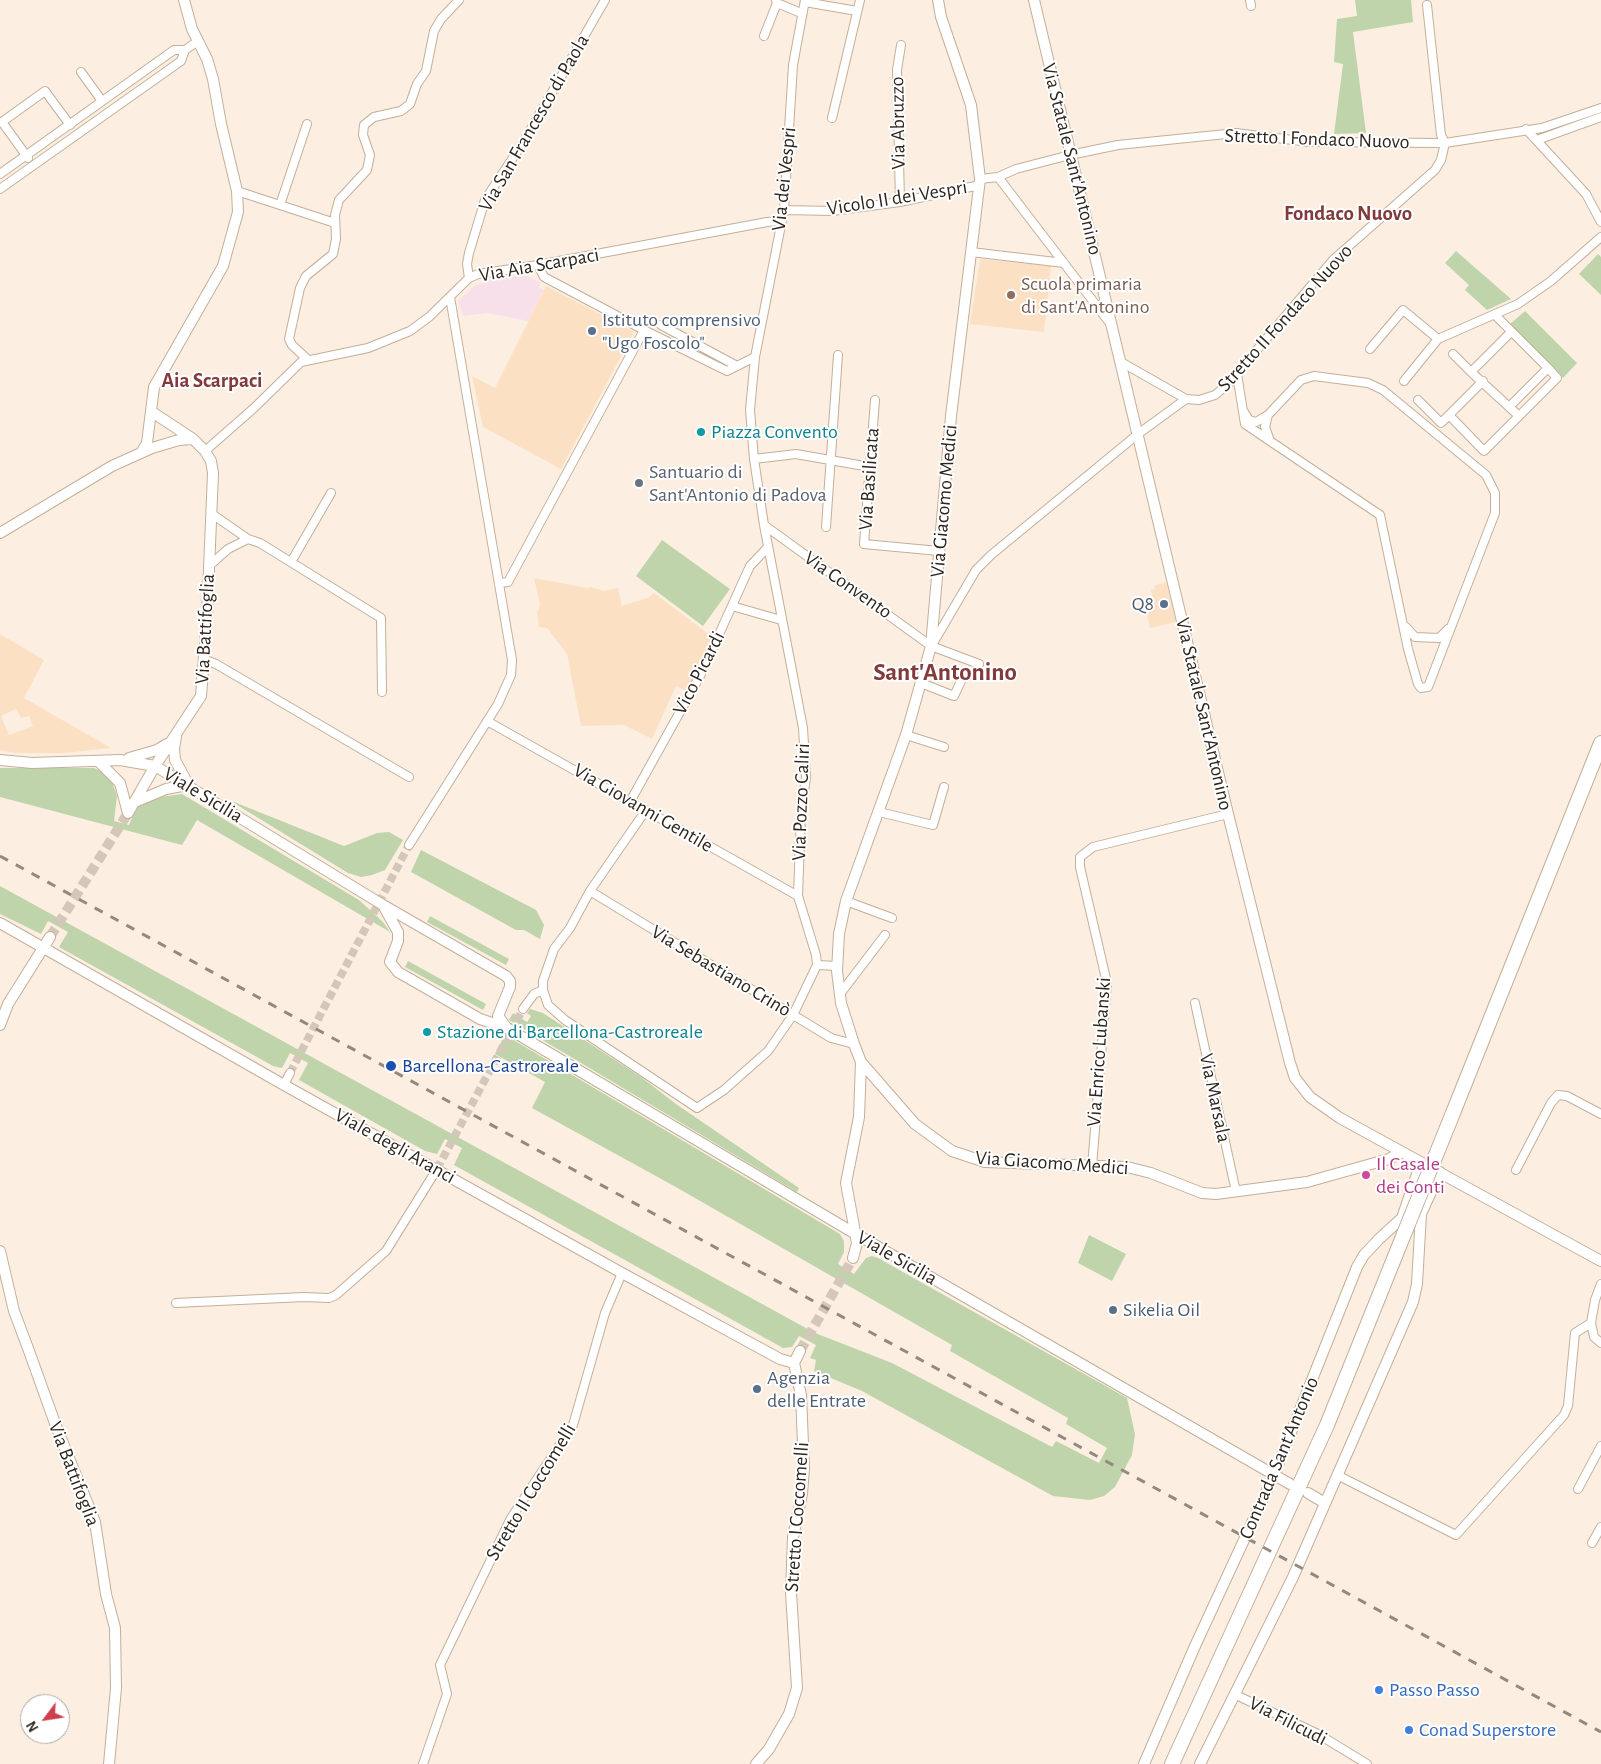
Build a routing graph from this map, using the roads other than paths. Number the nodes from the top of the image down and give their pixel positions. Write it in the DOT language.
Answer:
graph roads {
  1 [pos="184,0"];
  2 [pos="459,0"];
  3 [pos="605,0"];
  4 [pos="860,0"];
  5 [pos="938,0"];
  6 [pos="1034,0"];
  7 [pos="805,1"];
  8 [pos="777,2"];
  9 [pos="1427,4"];
  10 [pos="857,11"];
  11 [pos="801,13"];
  12 [pos="764,36"];
  13 [pos="198,41"];
  14 [pos="901,45"];
  15 [pos="185,50"];
  16 [pos="81,72"];
  17 [pos="102,101"];
  18 [pos="1601,108"];
  19 [pos="1601,117"];
  20 [pos="832,118"];
  21 [pos="307,124"];
  22 [pos="70,125"];
  23 [pos="1526,129"];
  24 [pos="1536,140"];
  25 [pos="1444,143"];
  26 [pos="1070,155"];
  27 [pos="26,156"];
  28 [pos="33,166"];
  29 [pos="0,174"];
  30 [pos="998,177"];
  31 [pos="980,182"];
  32 [pos="0,189"];
  33 [pos="237,190"];
  34 [pos="900,202"];
  35 [pos="1601,203"];
  36 [pos="280,205"];
  37 [pos="1592,206"];
  38 [pos="784,210"];
  39 [pos="782,221"];
  40 [pos="1601,222"];
  41 [pos="335,223"];
  42 [pos="1601,237"];
  43 [pos="971,252"];
  44 [pos="1064,263"];
  45 [pos="538,265"];
  46 [pos="469,278"];
  47 [pos="450,297"];
  48 [pos="1495,315"];
  49 [pos="661,325"];
  50 [pos="1113,326"];
  51 [pos="644,330"];
  52 [pos="1511,332"];
  53 [pos="1438,339"];
  54 [pos="1370,349"];
  55 [pos="1454,354"];
  56 [pos="838,355"];
  57 [pos="755,357"];
  58 [pos="307,359"];
  59 [pos="1121,362"];
  60 [pos="737,366"];
  61 [pos="1548,368"];
  62 [pos="1471,372"];
  63 [pos="1237,374"];
  64 [pos="1404,381"];
  65 [pos="1483,381"];
  66 [pos="1186,399"];
  67 [pos="875,400"];
  68 [pos="1418,400"];
  69 [pos="1510,407"];
  70 [pos="1242,408"];
  71 [pos="152,412"];
  72 [pos="1268,415"];
  73 [pos="1449,415"];
  74 [pos="1519,416"];
  75 [pos="1138,434"];
  76 [pos="193,439"];
  77 [pos="1270,441"];
  78 [pos="205,451"];
  79 [pos="141,453"];
  80 [pos="754,459"];
  81 [pos="830,460"];
  82 [pos="870,467"];
  83 [pos="331,492"];
  84 [pos="212,514"];
  85 [pos="764,525"];
  86 [pos="826,527"];
  87 [pos="0,533"];
  88 [pos="248,539"];
  89 [pos="768,547"];
  90 [pos="939,550"];
  91 [pos="291,562"];
  92 [pos="209,566"];
  93 [pos="499,584"];
  94 [pos="732,606"];
  95 [pos="781,620"];
  96 [pos="1402,621"];
  97 [pos="1450,627"];
  98 [pos="1416,637"];
  99 [pos="1434,638"];
  100 [pos="931,646"];
  101 [pos="1408,649"];
  102 [pos="1440,656"];
  103 [pos="203,659"];
  104 [pos="979,664"];
  105 [pos="961,681"];
  106 [pos="921,683"];
  107 [pos="382,692"];
  108 [pos="487,721"];
  109 [pos="906,735"];
  110 [pos="173,739"];
  111 [pos="1601,743"];
  112 [pos="944,748"];
  113 [pos="0,760"];
  114 [pos="120,760"];
  115 [pos="99,762"];
  116 [pos="155,766"];
  117 [pos="409,777"];
  118 [pos="190,787"];
  119 [pos="944,787"];
  120 [pos="631,800"];
  121 [pos="134,802"];
  122 [pos="646,810"];
  123 [pos="879,812"];
  124 [pos="1228,814"];
  125 [pos="409,845"];
  126 [pos="590,891"];
  127 [pos="798,896"];
  128 [pos="846,900"];
  129 [pos="383,905"];
  130 [pos="892,918"];
  131 [pos="0,922"];
  132 [pos="884,935"];
  133 [pos="50,938"];
  134 [pos="44,947"];
  135 [pos="817,965"];
  136 [pos="837,966"];
  137 [pos="543,990"];
  138 [pos="840,994"];
  139 [pos="1195,1003"];
  140 [pos="523,1009"];
  141 [pos="498,1013"];
  142 [pos="793,1014"];
  143 [pos="484,1020"];
  144 [pos="0,1025"];
  145 [pos="507,1028"];
  146 [pos="854,1044"];
  147 [pos="861,1062"];
  148 [pos="290,1073"];
  149 [pos="284,1085"];
  150 [pos="1601,1114"];
  151 [pos="1405,1153"];
  152 [pos="1427,1165"];
  153 [pos="1092,1166"];
  154 [pos="437,1169"];
  155 [pos="1516,1170"];
  156 [pos="1440,1172"];
  157 [pos="1415,1179"];
  158 [pos="1236,1192"];
  159 [pos="1401,1228"];
  160 [pos="1419,1231"];
  161 [pos="854,1233"];
  162 [pos="0,1251"];
  163 [pos="852,1258"];
  164 [pos="1601,1261"];
  165 [pos="622,1272"];
  166 [pos="1601,1284"];
  167 [pos="176,1303"];
  168 [pos="1591,1323"];
  169 [pos="1601,1343"];
  170 [pos="800,1351"];
  171 [pos="794,1363"];
  172 [pos="1601,1446"];
  173 [pos="1337,1475"];
  174 [pos="1274,1476"];
  175 [pos="1290,1484"];
  176 [pos="1578,1489"];
  177 [pos="1308,1493"];
  178 [pos="1325,1502"];
  179 [pos="1601,1527"];
  180 [pos="1592,1543"];
  181 [pos="1234,1694"];
  182 [pos="109,1764"];
  183 [pos="423,1764"];
  184 [pos="756,1764"];
  185 [pos="1144,1764"];
  186 [pos="1172,1764"];
  187 [pos="1200,1764"];
  188 [pos="1367,1764"];
  1 -- 13 [label="street"];
  2 -- 41 [label="street"];
  3 -- 46 [label="street, Via San Francesco di Paola"];
  4 -- 10 [label="street"];
  5 -- 31 [label="street, Via Giacomo Medici"];
  6 -- 26 [label="street, Via Statale Sant'Antonino"];
  7 -- 10 [label="street"];
  7 -- 11 [label="street, Via dei Vespri"];
  8 -- 11 [label="street"];
  8 -- 12 [label="street"];
  9 -- 25 [label="street"];
  10 -- 20 [label="street"];
  11 -- 38 [label="street, Via dei Vespri"];
  13 -- 15 [label="street"];
  13 -- 33 [label="street"];
  14 -- 34 [label="street, Via Abruzzo"];
  15 -- 17 [label="street"];
  15 -- 28 [label="street"];
  16 -- 17 [label="street"];
  17 -- 22 [label="street"];
  18 -- 23 [label="street, Stretto I Fondaco Nuovo"];
  19 -- 24 [label="street"];
  21 -- 36 [label="street"];
  22 -- 27 [label="street"];
  22 -- 27 [label="street"];
  23 -- 24 [label="street"];
  23 -- 25 [label="street, Stretto I Fondaco Nuovo"];
  24 -- 37 [label="street"];
  25 -- 26 [label="street, Stretto I Fondaco Nuovo"];
  25 -- 63 [label="street, Stretto II Fondaco Nuovo"];
  26 -- 30 [label="street, Stretto I Fondaco Nuovo"];
  26 -- 50 [label="street, Via Statale Sant'Antonino"];
  27 -- 28 [label="street"];
  27 -- 29 [label="street"];
  28 -- 32 [label="street"];
  30 -- 31 [label="street, Vicolo II dei Vespri"];
  30 -- 44 [label="street"];
  31 -- 34 [label="street, Vicolo II dei Vespri"];
  31 -- 43 [label="street, Via Giacomo Medici"];
  33 -- 36 [label="street"];
  33 -- 71 [label="street"];
  34 -- 38 [label="street, Vicolo II dei Vespri"];
  35 -- 37 [label="street"];
  36 -- 41 [label="street"];
  37 -- 40 [label="street"];
  38 -- 39 [label="street, Via dei Vespri"];
  39 -- 45 [label="street, Via Aia Scarpaci"];
  39 -- 57 [label="street, Via dei Vespri"];
  41 -- 58 [label="street"];
  42 -- 48 [label="street"];
  43 -- 44 [label="street"];
  43 -- 90 [label="street, Via Giacomo Medici"];
  44 -- 50 [label="street"];
  45 -- 46 [label="street, Via Aia Scarpaci"];
  45 -- 51 [label="street"];
  46 -- 47 [label="street, Via Aia Scarpaci"];
  47 -- 58 [label="street, Via Aia Scarpaci"];
  47 -- 93 [label="street"];
  48 -- 52 [label="street"];
  48 -- 53 [label="street"];
  49 -- 60 [label="street"];
  50 -- 59 [label="street, Via Statale Sant'Antonino"];
  51 -- 60 [label="street"];
  51 -- 93 [label="street"];
  52 -- 61 [label="street"];
  52 -- 62 [label="street"];
  53 -- 54 [label="street"];
  53 -- 64 [label="street"];
  55 -- 62 [label="street"];
  56 -- 81 [label="street"];
  57 -- 60 [label="street"];
  57 -- 80 [label="street"];
  58 -- 78 [label="street"];
  59 -- 66 [label="street"];
  59 -- 75 [label="street, Via Statale Sant'Antonino"];
  61 -- 69 [label="street"];
  61 -- 74 [label="street"];
  62 -- 65 [label="street"];
  63 -- 66 [label="street, Stretto II Fondaco Nuovo"];
  63 -- 70 [label="street"];
  65 -- 69 [label="street"];
  65 -- 73 [label="street"];
  66 -- 75 [label="street"];
  67 -- 82 [label="street, Via Basilicata"];
  68 -- 73 [label="street"];
  69 -- 74 [label="street"];
  70 -- 72 [label="street"];
  70 -- 77 [label="street"];
  71 -- 76 [label="street"];
  71 -- 79 [label="street"];
  72 -- 77 [label="street"];
  72 -- 97 [label="street"];
  73 -- 74 [label="street"];
  75 -- 100 [label="street"];
  75 -- 124 [label="street, Via Statale Sant'Antonino"];
  76 -- 78 [label="street"];
  76 -- 79 [label="street"];
  77 -- 96 [label="street"];
  78 -- 84 [label="street, Via Battifoglia"];
  79 -- 87 [label="street"];
  80 -- 81 [label="street"];
  80 -- 85 [label="street"];
  81 -- 82 [label="street"];
  81 -- 86 [label="street"];
  82 -- 90 [label="street, Via Basilicata"];
  83 -- 91 [label="street"];
  84 -- 88 [label="street"];
  84 -- 92 [label="street, Via Battifoglia"];
  85 -- 89 [label="street, Via Pozzo Caliri"];
  85 -- 100 [label="street, Via Convento"];
  88 -- 91 [label="street"];
  88 -- 92 [label="street"];
  89 -- 94 [label="street, Vico Picardi"];
  89 -- 95 [label="street, Via Pozzo Caliri"];
  90 -- 100 [label="street, Via Giacomo Medici"];
  91 -- 107 [label="street"];
  92 -- 103 [label="street, Via Battifoglia"];
  93 -- 108 [label="street"];
  94 -- 95 [label="street"];
  94 -- 120 [label="street, Vico Picardi"];
  95 -- 127 [label="street, Via Pozzo Caliri"];
  96 -- 98 [label="street"];
  96 -- 101 [label="street"];
  97 -- 99 [label="street"];
  97 -- 102 [label="street"];
  98 -- 99 [label="street"];
  98 -- 101 [label="street"];
  99 -- 102 [label="street"];
  100 -- 104 [label="street, Via Convento"];
  100 -- 106 [label="street, Via Giacomo Medici"];
  101 -- 102 [label="street"];
  103 -- 110 [label="street, Via Battifoglia"];
  103 -- 117 [label="street"];
  105 -- 106 [label="street"];
  106 -- 109 [label="street, Via Giacomo Medici"];
  108 -- 120 [label="street, Via Giovanni Gentile"];
  108 -- 125 [label="street"];
  109 -- 112 [label="street"];
  109 -- 123 [label="street, Via Giacomo Medici"];
  110 -- 114 [label="street"];
  110 -- 116 [label="street, Via Battifoglia"];
  110 -- 118 [label="street"];
  111 -- 159 [label="highway, bridge"];
  113 -- 115 [label="street, Viale Sicilia"];
  114 -- 115 [label="street, Viale Sicilia"];
  114 -- 116 [label="street, Viale Sicilia"];
  115 -- 121 [label="street, Via Battifoglia"];
  116 -- 118 [label="street, Viale Sicilia"];
  116 -- 121 [label="street, Via Battifoglia"];
  118 -- 121 [label="street"];
  118 -- 129 [label="street, Viale Sicilia"];
  119 -- 123 [label="street"];
  120 -- 122 [label="street, Via Giovanni Gentile"];
  122 -- 126 [label="street"];
  122 -- 127 [label="street, Via Giovanni Gentile"];
  123 -- 128 [label="street, Via Giacomo Medici"];
  124 -- 151 [label="street, Via Statale Sant'Antonino"];
  124 -- 153 [label="street, Via Enrico Lubanski"];
  126 -- 137 [label="street"];
  126 -- 142 [label="street, Via Sebastiano Crinò"];
  127 -- 135 [label="street, Via Pozzo Caliri"];
  128 -- 130 [label="street"];
  128 -- 136 [label="street, Via Giacomo Medici"];
  129 -- 141 [label="street, Viale Sicilia"];
  129 -- 143 [label="street, Viale Sicilia"];
  131 -- 134 [label="street, Viale degli Aranci"];
  132 -- 138 [label="street"];
  133 -- 134 [label="street"];
  134 -- 144 [label="street"];
  134 -- 149 [label="street, Viale degli Aranci"];
  135 -- 136 [label="street"];
  135 -- 142 [label="street"];
  136 -- 138 [label="street, Via Giacomo Medici"];
  137 -- 140 [label="street"];
  137 -- 142 [label="street"];
  138 -- 146 [label="street, Via Giacomo Medici"];
  139 -- 158 [label="street, Via Marsala"];
  141 -- 143 [label="street"];
  141 -- 145 [label="street, Viale Sicilia"];
  142 -- 146 [label="street, Via Sebastiano Crinò"];
  143 -- 145 [label="street, Viale Sicilia"];
  145 -- 161 [label="street, Viale Sicilia"];
  146 -- 147 [label="street, Via Giacomo Medici"];
  147 -- 153 [label="street, Via Giacomo Medici"];
  147 -- 161 [label="street"];
  148 -- 149 [label="street"];
  149 -- 154 [label="street, Viale degli Aranci"];
  150 -- 155 [label="street"];
  151 -- 152 [label="street, Via Statale Sant'Antonino"];
  151 -- 157 [label="street"];
  151 -- 158 [label="street, Via Giacomo Medici"];
  152 -- 156 [label="street, Via Statale Sant'Antonino"];
  152 -- 157 [label="street, Contrada Sant'Antonio"];
  153 -- 158 [label="street, Via Giacomo Medici"];
  154 -- 165 [label="street, Viale degli Aranci"];
  154 -- 167 [label="street"];
  156 -- 160 [label="street"];
  156 -- 164 [label="street, Via Statale Sant'Antonino"];
  157 -- 159 [label="street, Contrada Sant'Antonio"];
  159 -- 160 [label="street"];
  159 -- 174 [label="street, Contrada Sant'Antonio"];
  159 -- 186 [label="highway"];
  160 -- 173 [label="street"];
  161 -- 163 [label="street"];
  161 -- 174 [label="street, Viale Sicilia"];
  162 -- 182 [label="street, Via Battifoglia"];
  165 -- 171 [label="street, Viale degli Aranci"];
  165 -- 183 [label="street, Stretto II Coccomelli"];
  166 -- 168 [label="street"];
  168 -- 169 [label="street"];
  168 -- 173 [label="street"];
  170 -- 171 [label="street"];
  171 -- 184 [label="street, Stretto I Coccomelli"];
  172 -- 176 [label="street"];
  173 -- 178 [label="street"];
  174 -- 175 [label="street, Viale Sicilia"];
  174 -- 185 [label="street, Contrada Sant'Antonio"];
  177 -- 178 [label="street"];
  178 -- 181 [label="street"];
  179 -- 180 [label="street"];
  181 -- 187 [label="street"];
  181 -- 188 [label="street, Via Filicudi"];
}
